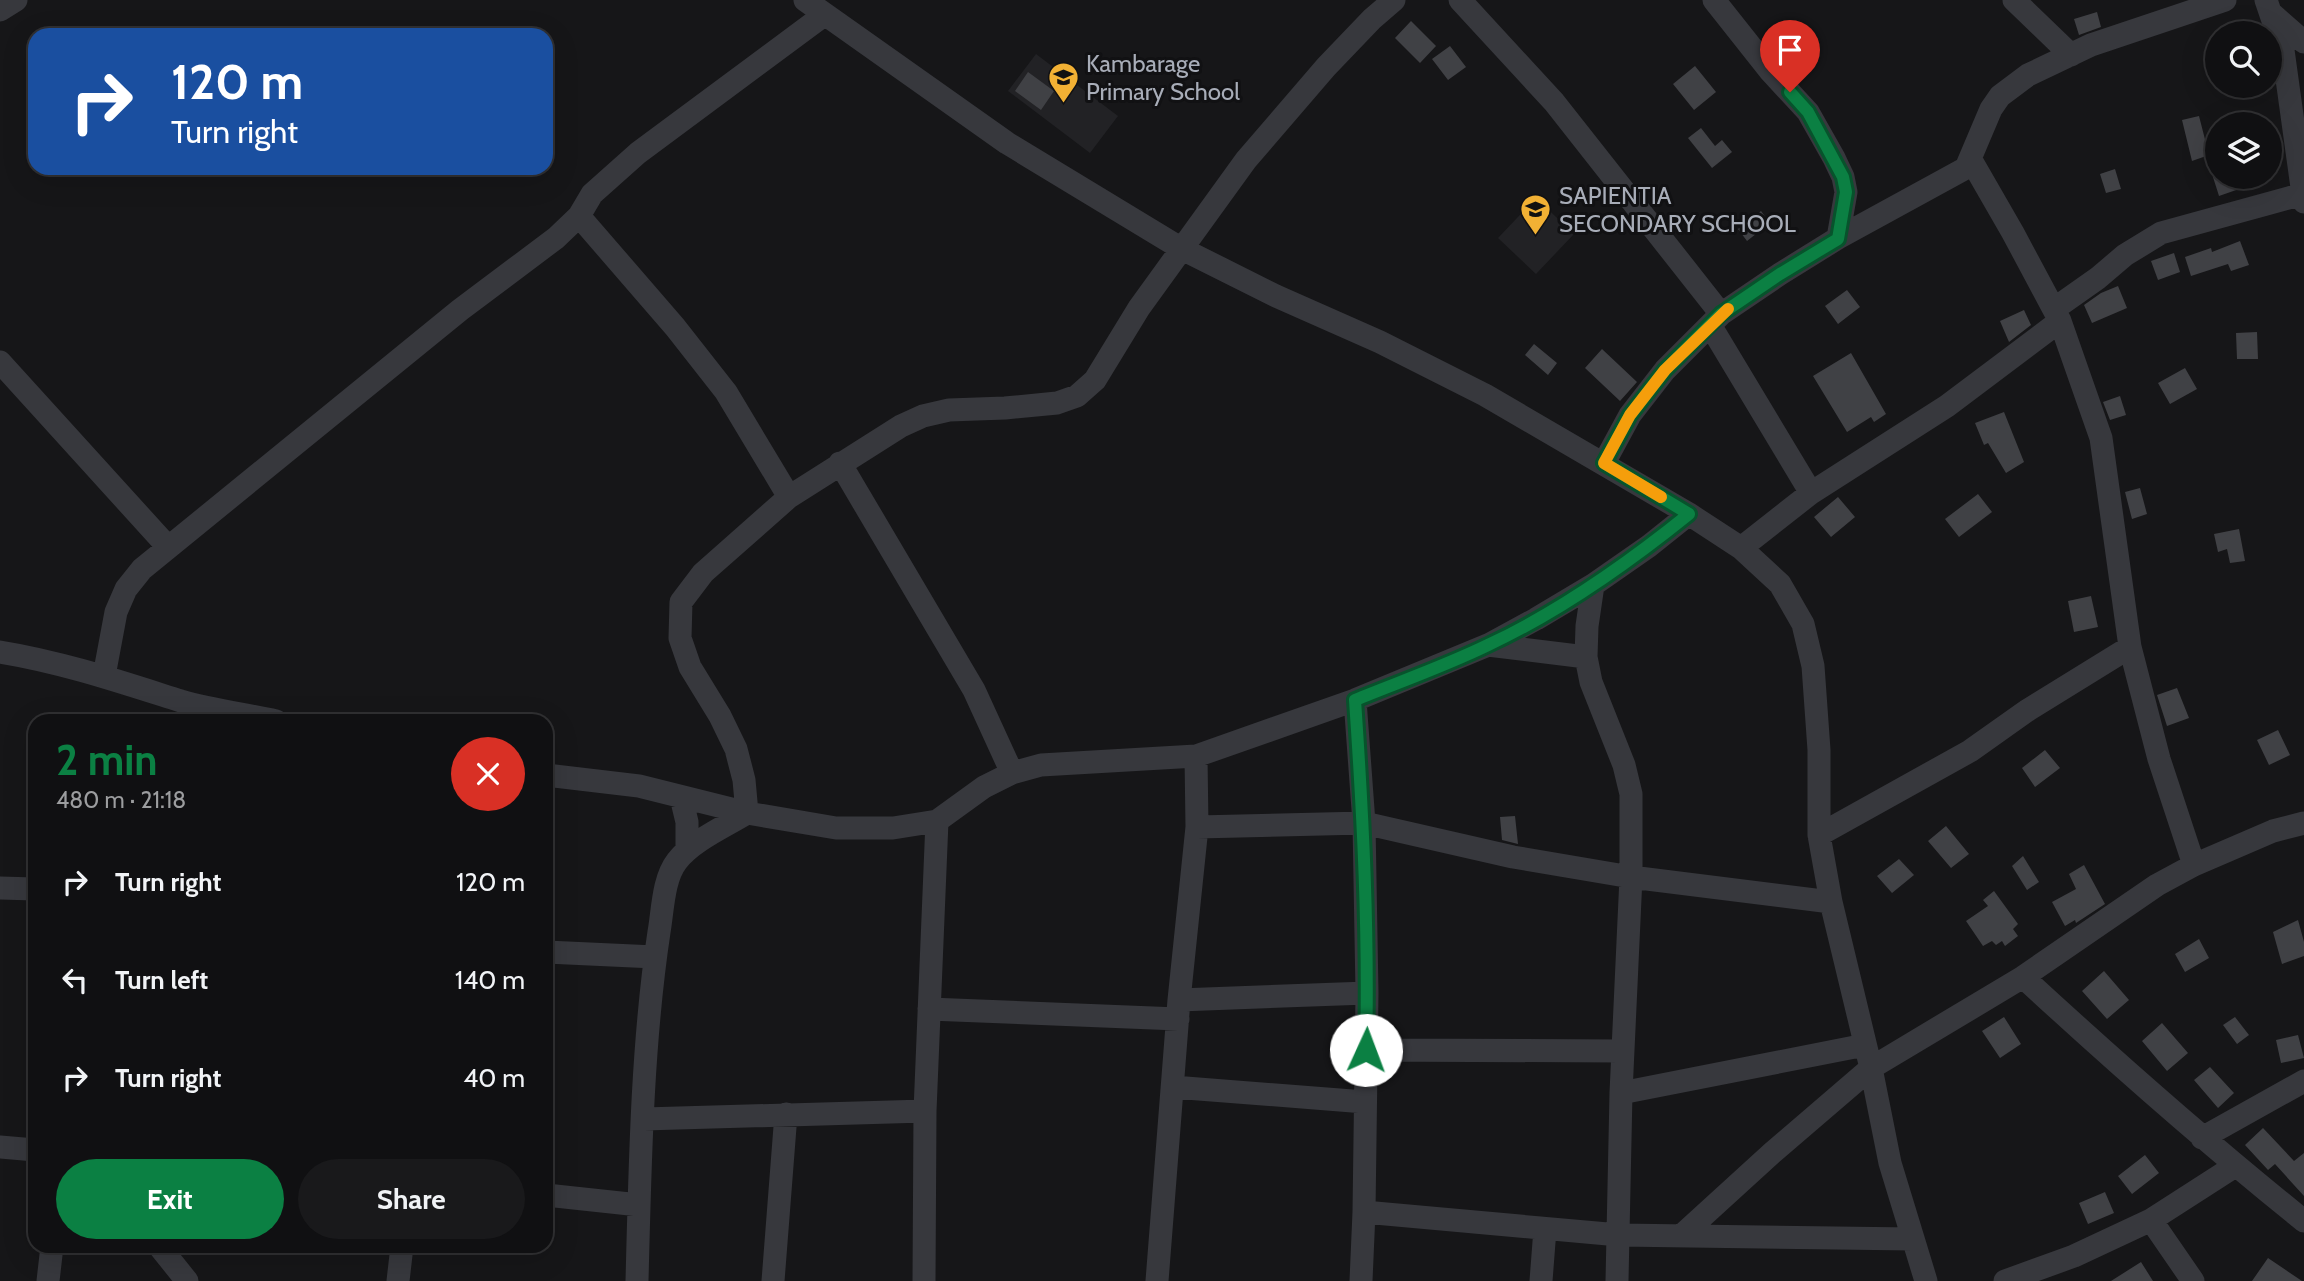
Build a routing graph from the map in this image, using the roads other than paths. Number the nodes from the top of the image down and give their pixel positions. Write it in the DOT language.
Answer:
graph roads {
  1 [pos="16,0"];
  2 [pos="805,0"];
  3 [pos="1394,0"];
  4 [pos="1460,0"];
  5 [pos="1714,0"];
  6 [pos="2014,0"];
  7 [pos="2225,0"];
  8 [pos="2270,5"];
  9 [pos="0,10"];
  10 [pos="824,15"];
  11 [pos="2304,42"];
  12 [pos="2071,54"];
  13 [pos="1971,160"];
  14 [pos="2303,198"];
  15 [pos="579,216"];
  16 [pos="1838,239"];
  17 [pos="1182,249"];
  18 [pos="2057,315"];
  19 [pos="1715,320"];
  20 [pos="0,362"];
  21 [pos="840,463"];
  22 [pos="1604,463"];
  23 [pos="1811,493"];
  24 [pos="789,497"];
  25 [pos="1689,514"];
  26 [pos="168,547"];
  27 [pos="1741,548"];
  28 [pos="1594,585"];
  29 [pos="1488,645"];
  30 [pos="2130,647"];
  31 [pos="0,652"];
  32 [pos="1586,657"];
  33 [pos="104,676"];
  34 [pos="1355,700"];
  35 [pos="183,711"];
  36 [pos="211,714"];
  37 [pos="1195,756"];
  38 [pos="1012,773"];
  39 [pos="553,776"];
  40 [pos="681,797"];
  41 [pos="747,813"];
  42 [pos="937,821"];
  43 [pos="1364,823"];
  44 [pos="2304,823"];
  45 [pos="1197,827"];
  46 [pos="1819,835"];
  47 [pos="687,850"];
  48 [pos="2194,865"];
  49 [pos="1631,877"];
  50 [pos="0,888"];
  51 [pos="28,889"];
  52 [pos="1831,902"];
  53 [pos="553,952"];
  54 [pos="655,957"];
  55 [pos="2023,976"];
  56 [pos="1367,993"];
  57 [pos="929,1009"];
  58 [pos="1178,1010"];
  59 [pos="1865,1045"];
  60 [pos="1366,1050"];
  61 [pos="1622,1051"];
  62 [pos="1871,1068"];
  63 [pos="2304,1081"];
  64 [pos="1173,1087"];
  65 [pos="1620,1093"];
  66 [pos="1365,1102"];
  67 [pos="925,1111"];
  68 [pos="786,1114"];
  69 [pos="643,1119"];
  70 [pos="2202,1138"];
  71 [pos="0,1147"];
  72 [pos="28,1149"];
  73 [pos="2235,1166"];
  74 [pos="553,1196"];
  75 [pos="639,1205"];
  76 [pos="1364,1212"];
  77 [pos="2151,1220"];
  78 [pos="2304,1221"];
  79 [pos="1545,1228"];
  80 [pos="1619,1235"];
  81 [pos="1681,1236"];
  82 [pos="1913,1239"];
  83 [pos="51,1253"];
  84 [pos="165,1253"];
  85 [pos="401,1253"];
  86 [pos="48,1281"];
  87 [pos="187,1281"];
  88 [pos="398,1281"];
  89 [pos="637,1281"];
  90 [pos="773,1281"];
  91 [pos="923,1281"];
  92 [pos="1157,1281"];
  93 [pos="1361,1281"];
  94 [pos="1541,1281"];
  95 [pos="1616,1281"];
  96 [pos="1927,1281"];
  97 [pos="2005,1281"];
  98 [pos="2193,1281"];
  1 -- 9 [label="street"];
  2 -- 10 [label="street"];
  3 -- 17 [label="street"];
  4 -- 19 [label="street"];
  5 -- 16 [label="street"];
  6 -- 12 [label="street"];
  7 -- 12 [label="street"];
  8 -- 11 [label="street"];
  8 -- 14 [label="street"];
  10 -- 15 [label="street"];
  10 -- 17 [label="street"];
  12 -- 13 [label="street"];
  13 -- 16 [label="street"];
  13 -- 18 [label="street"];
  14 -- 18 [label="street"];
  15 -- 24 [label="street"];
  15 -- 26 [label="street"];
  16 -- 19 [label="street"];
  17 -- 21 [label="street"];
  17 -- 22 [label="street"];
  18 -- 23 [label="street"];
  18 -- 30 [label="street"];
  19 -- 22 [label="street"];
  19 -- 23 [label="street"];
  20 -- 26 [label="street"];
  21 -- 24 [label="street"];
  21 -- 38 [label="street"];
  22 -- 25 [label="street"];
  23 -- 27 [label="street"];
  24 -- 41 [label="street"];
  25 -- 27 [label="street"];
  25 -- 28 [label="street"];
  26 -- 33 [label="street"];
  27 -- 46 [label="street"];
  28 -- 29 [label="street"];
  28 -- 32 [label="street"];
  29 -- 32 [label="street"];
  29 -- 34 [label="street"];
  30 -- 46 [label="street"];
  30 -- 48 [label="street"];
  31 -- 33 [label="street"];
  32 -- 49 [label="street"];
  33 -- 35 [label="street"];
  34 -- 37 [label="street"];
  34 -- 43 [label="street"];
  35 -- 36 [label="street"];
  37 -- 38 [label="street"];
  37 -- 45 [label="street"];
  38 -- 42 [label="street"];
  39 -- 40 [label="street"];
  40 -- 41 [label="street"];
  40 -- 47 [label="street"];
  41 -- 42 [label="street"];
  41 -- 47 [label="street"];
  42 -- 57 [label="street"];
  43 -- 45 [label="street"];
  43 -- 49 [label="street"];
  43 -- 56 [label="street"];
  44 -- 48 [label="street"];
  45 -- 58 [label="street"];
  46 -- 52 [label="street"];
  47 -- 54 [label="street"];
  48 -- 55 [label="street"];
  49 -- 52 [label="street"];
  49 -- 61 [label="street"];
  50 -- 51 [label="street"];
  52 -- 59 [label="street"];
  53 -- 54 [label="street"];
  54 -- 69 [label="street"];
  55 -- 62 [label="street"];
  55 -- 70 [label="street"];
  56 -- 58 [label="street"];
  56 -- 60 [label="street"];
  57 -- 58 [label="street"];
  57 -- 67 [label="street"];
  58 -- 64 [label="street"];
  59 -- 62 [label="street"];
  59 -- 65 [label="street"];
  60 -- 61 [label="street"];
  60 -- 66 [label="street"];
  61 -- 65 [label="street"];
  62 -- 81 [label="street"];
  62 -- 82 [label="street"];
  63 -- 70 [label="street"];
  64 -- 66 [label="street"];
  64 -- 92 [label="street"];
  65 -- 80 [label="street"];
  66 -- 76 [label="street"];
  67 -- 68 [label="street"];
  67 -- 91 [label="street"];
  68 -- 69 [label="street"];
  68 -- 90 [label="street"];
  69 -- 75 [label="street"];
  70 -- 73 [label="street"];
  71 -- 72 [label="street"];
  73 -- 77 [label="street"];
  73 -- 78 [label="street"];
  74 -- 75 [label="street"];
  75 -- 89 [label="street"];
  76 -- 79 [label="street"];
  76 -- 93 [label="street"];
  77 -- 97 [label="street"];
  77 -- 98 [label="street"];
  79 -- 80 [label="street"];
  79 -- 94 [label="street"];
  80 -- 81 [label="street"];
  80 -- 95 [label="street"];
  81 -- 82 [label="street"];
  82 -- 96 [label="street"];
  83 -- 86 [label="street"];
  84 -- 87 [label="street"];
  85 -- 88 [label="street"];
}
